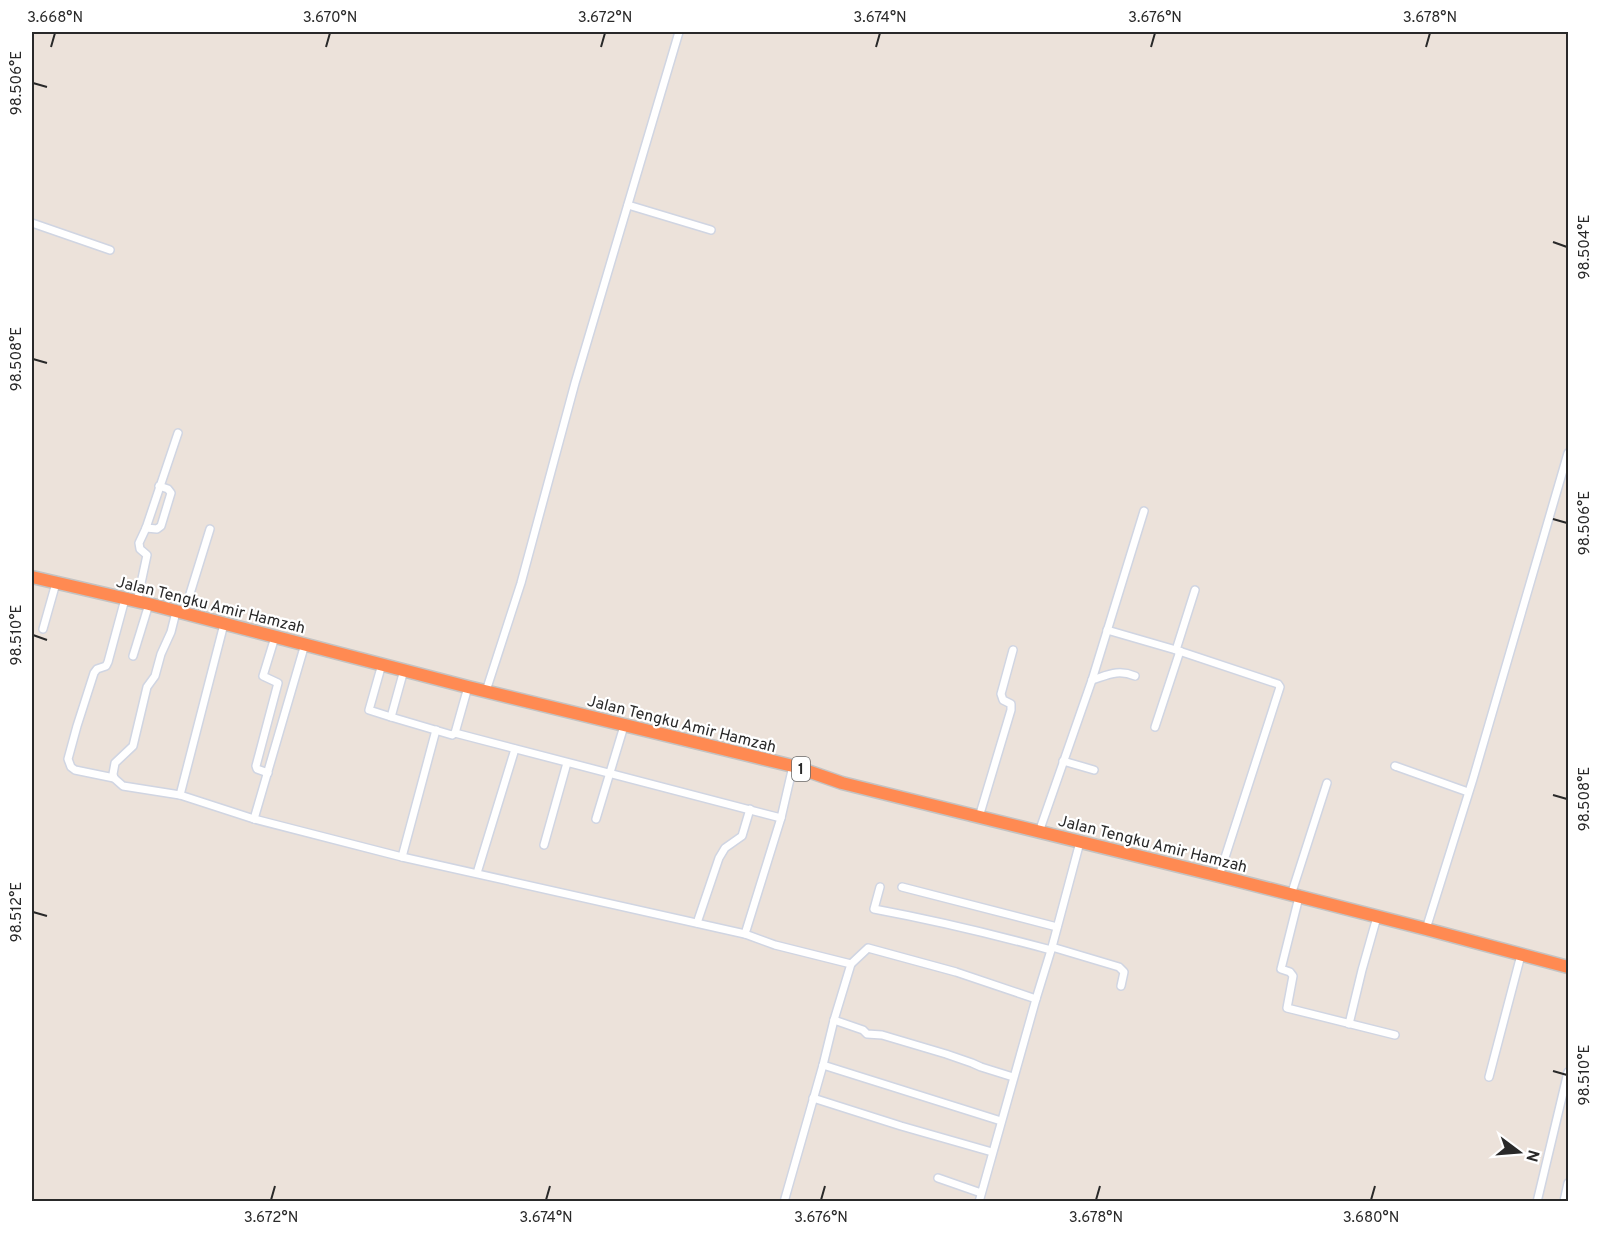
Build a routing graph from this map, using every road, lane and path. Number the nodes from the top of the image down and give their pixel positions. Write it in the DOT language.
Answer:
graph roads {
  1 [pos="679,32"];
  2 [pos="628,205"];
  3 [pos="32,223"];
  4 [pos="711,230"];
  5 [pos="110,249"];
  6 [pos="178,433"];
  7 [pos="1569,453"];
  8 [pos="159,486"];
  9 [pos="1144,511"];
  10 [pos="146,528"];
  11 [pos="210,529"];
  12 [pos="32,577"];
  13 [pos="56,583"];
  14 [pos="1195,590"];
  15 [pos="137,602"];
  16 [pos="180,613"];
  17 [pos="224,624"];
  18 [pos="43,629"];
  19 [pos="1107,630"];
  20 [pos="275,637"];
  21 [pos="305,644"];
  22 [pos="1013,650"];
  23 [pos="1178,650"];
  24 [pos="133,656"];
  25 [pos="382,664"];
  26 [pos="404,670"];
  27 [pos="1135,676"];
  28 [pos="1092,680"];
  29 [pos="468,687"];
  30 [pos="486,691"];
  31 [pos="391,717"];
  32 [pos="624,726"];
  33 [pos="1155,727"];
  34 [pos="436,730"];
  35 [pos="455,733"];
  36 [pos="515,749"];
  37 [pos="1063,761"];
  38 [pos="567,763"];
  39 [pos="793,766"];
  40 [pos="1395,766"];
  41 [pos="1094,770"];
  42 [pos="268,773"];
  43 [pos="610,774"];
  44 [pos="114,778"];
  45 [pos="1327,783"];
  46 [pos="1468,792"];
  47 [pos="180,795"];
  48 [pos="750,809"];
  49 [pos="979,817"];
  50 [pos="782,818"];
  51 [pos="254,819"];
  52 [pos="596,819"];
  53 [pos="1039,832"];
  54 [pos="1080,842"];
  55 [pos="544,845"];
  56 [pos="402,857"];
  57 [pos="477,873"];
  58 [pos="1219,876"];
  59 [pos="880,887"];
  60 [pos="902,888"];
  61 [pos="1295,896"];
  62 [pos="1377,917"];
  63 [pos="697,923"];
  64 [pos="1057,927"];
  65 [pos="1426,929"];
  66 [pos="745,934"];
  67 [pos="1051,948"];
  68 [pos="1521,955"];
  69 [pos="851,964"];
  70 [pos="1569,967"];
  71 [pos="1121,986"];
  72 [pos="1035,999"];
  73 [pos="834,1020"];
  74 [pos="1349,1024"];
  75 [pos="1395,1035"];
  76 [pos="823,1065"];
  77 [pos="1569,1072"];
  78 [pos="1013,1077"];
  79 [pos="1489,1077"];
  80 [pos="813,1098"];
  81 [pos="1001,1121"];
  82 [pos="992,1152"];
  83 [pos="938,1178"];
  84 [pos="1569,1184"];
  85 [pos="981,1193"];
  86 [pos="1564,1201"];
  87 [pos="784,1202"];
  88 [pos="979,1202"];
  89 [pos="1537,1202"];
  1 -- 2 [label="street"];
  2 -- 4 [label="street"];
  2 -- 30 [label="street"];
  3 -- 5 [label="street"];
  6 -- 8 [label="street"];
  7 -- 46 [label="street"];
  8 -- 10 [label="street"];
  8 -- 10 [label="street"];
  9 -- 19 [label="street"];
  10 -- 15 [label="street"];
  11 -- 16 [label="street"];
  12 -- 13 [label="highway, Jalan Tengku Amir Hamzah / 1"];
  13 -- 15 [label="highway, Jalan Tengku Amir Hamzah / 1"];
  13 -- 18 [label="street"];
  14 -- 23 [label="street"];
  15 -- 16 [label="highway, Jalan Tengku Amir Hamzah / 1"];
  15 -- 24 [label="street"];
  15 -- 44 [label="street"];
  16 -- 17 [label="highway, Jalan Tengku Amir Hamzah / 1"];
  16 -- 44 [label="street"];
  17 -- 20 [label="highway, Jalan Tengku Amir Hamzah / 1"];
  17 -- 47 [label="street"];
  19 -- 23 [label="street"];
  19 -- 28 [label="street"];
  20 -- 21 [label="highway, Jalan Tengku Amir Hamzah / 1"];
  20 -- 42 [label="street"];
  21 -- 25 [label="highway, Jalan Tengku Amir Hamzah / 1"];
  21 -- 42 [label="street"];
  22 -- 49 [label="street"];
  23 -- 33 [label="street"];
  23 -- 58 [label="street"];
  25 -- 26 [label="highway, Jalan Tengku Amir Hamzah / 1"];
  25 -- 31 [label="street"];
  26 -- 29 [label="highway, Jalan Tengku Amir Hamzah / 1"];
  26 -- 31 [label="street"];
  27 -- 28 [label="street"];
  28 -- 37 [label="street"];
  29 -- 30 [label="highway, Jalan Tengku Amir Hamzah / 1"];
  29 -- 35 [label="street"];
  30 -- 32 [label="highway, Jalan Tengku Amir Hamzah / 1"];
  31 -- 34 [label="street"];
  32 -- 39 [label="highway, Jalan Tengku Amir Hamzah / 1"];
  32 -- 43 [label="street"];
  34 -- 35 [label="street"];
  34 -- 56 [label="street"];
  35 -- 36 [label="street"];
  36 -- 38 [label="street"];
  36 -- 57 [label="street"];
  37 -- 41 [label="street"];
  37 -- 53 [label="street"];
  38 -- 43 [label="street"];
  38 -- 55 [label="street"];
  39 -- 49 [label="highway, Jalan Tengku Amir Hamzah / 1"];
  39 -- 50 [label="street"];
  40 -- 46 [label="street"];
  42 -- 51 [label="street"];
  43 -- 48 [label="street"];
  43 -- 52 [label="street"];
  44 -- 47 [label="street"];
  45 -- 61 [label="street"];
  46 -- 65 [label="street"];
  47 -- 51 [label="street"];
  48 -- 50 [label="street"];
  48 -- 63 [label="street"];
  49 -- 53 [label="highway, Jalan Tengku Amir Hamzah / 1"];
  50 -- 66 [label="street"];
  51 -- 56 [label="street"];
  53 -- 54 [label="highway, Jalan Tengku Amir Hamzah / 1"];
  54 -- 58 [label="highway, Jalan Tengku Amir Hamzah / 1"];
  54 -- 64 [label="street"];
  56 -- 57 [label="street"];
  57 -- 63 [label="street"];
  58 -- 61 [label="highway, Jalan Tengku Amir Hamzah / 1"];
  59 -- 67 [label="street"];
  60 -- 64 [label="street"];
  61 -- 62 [label="highway, Jalan Tengku Amir Hamzah / 1"];
  61 -- 74 [label="street"];
  62 -- 65 [label="highway, Jalan Tengku Amir Hamzah / 1"];
  62 -- 74 [label="street"];
  63 -- 66 [label="street"];
  64 -- 67 [label="street"];
  65 -- 68 [label="highway, Jalan Tengku Amir Hamzah / 1"];
  66 -- 69 [label="street"];
  67 -- 71 [label="street"];
  67 -- 72 [label="street"];
  68 -- 70 [label="highway, Jalan Tengku Amir Hamzah / 1"];
  68 -- 79 [label="street"];
  69 -- 72 [label="street"];
  69 -- 73 [label="street"];
  72 -- 78 [label="street"];
  73 -- 76 [label="street"];
  73 -- 78 [label="street"];
  74 -- 75 [label="street"];
  76 -- 80 [label="street"];
  76 -- 81 [label="street"];
  77 -- 89 [label="street"];
  78 -- 81 [label="street"];
  80 -- 82 [label="street"];
  80 -- 87 [label="street"];
  81 -- 82 [label="street"];
  82 -- 85 [label="street"];
  83 -- 85 [label="street"];
  84 -- 86 [label="street"];
  85 -- 88 [label="street"];
}
